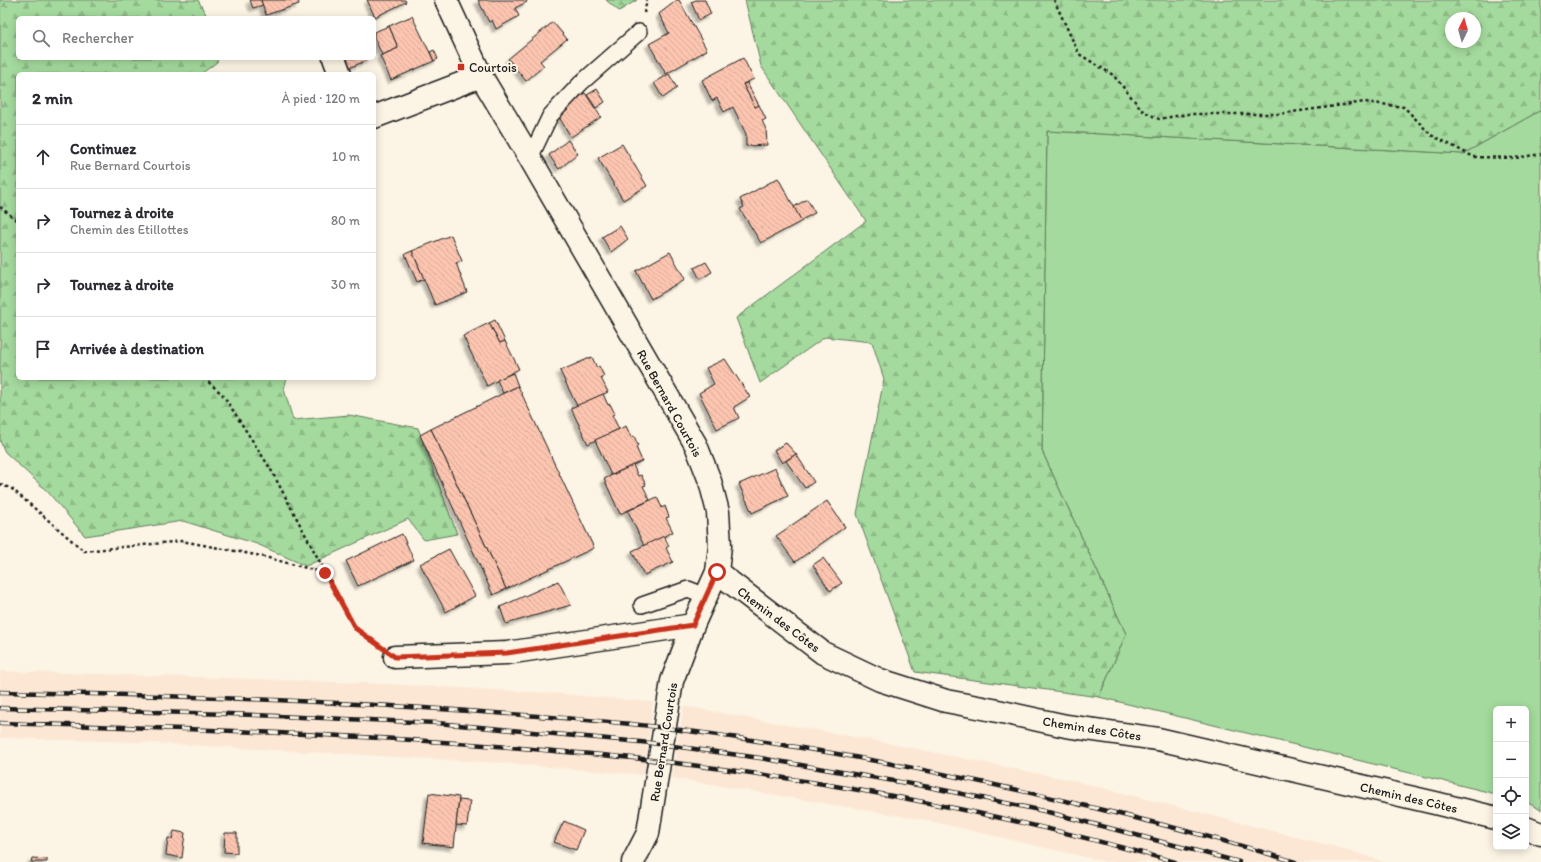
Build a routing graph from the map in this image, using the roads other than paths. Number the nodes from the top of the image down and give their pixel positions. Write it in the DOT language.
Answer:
graph roads {
  1 [pos="446,0"];
  2 [pos="639,32"];
  3 [pos="335,60"];
  4 [pos="339,72"];
  5 [pos="481,76"];
  6 [pos="376,116"];
  7 [pos="530,158"];
  8 [pos="717,572"];
  9 [pos="706,596"];
  10 [pos="642,606"];
  11 [pos="693,625"];
  12 [pos="395,657"];
  13 [pos="1493,817"];
  14 [pos="1529,829"];
  15 [pos="1541,834"];
  16 [pos="633,862"];
  1 -- 5 [label="street, Rue Bernard Courtois"];
  2 -- 7 [label="lane"];
  3 -- 4 [label="street"];
  5 -- 6 [label="street"];
  5 -- 7 [label="street, Rue Bernard Courtois"];
  7 -- 8 [label="street, Rue Bernard Courtois"];
  8 -- 9 [label="street, Rue Bernard Courtois"];
  8 -- 13 [label="street, Chemin des Côtes"];
  9 -- 10 [label="lane"];
  9 -- 11 [label="street, Rue Bernard Courtois"];
  11 -- 12 [label="street"];
  11 -- 16 [label="street, Rue Bernard Courtois"];
  14 -- 15 [label="street"];
}
